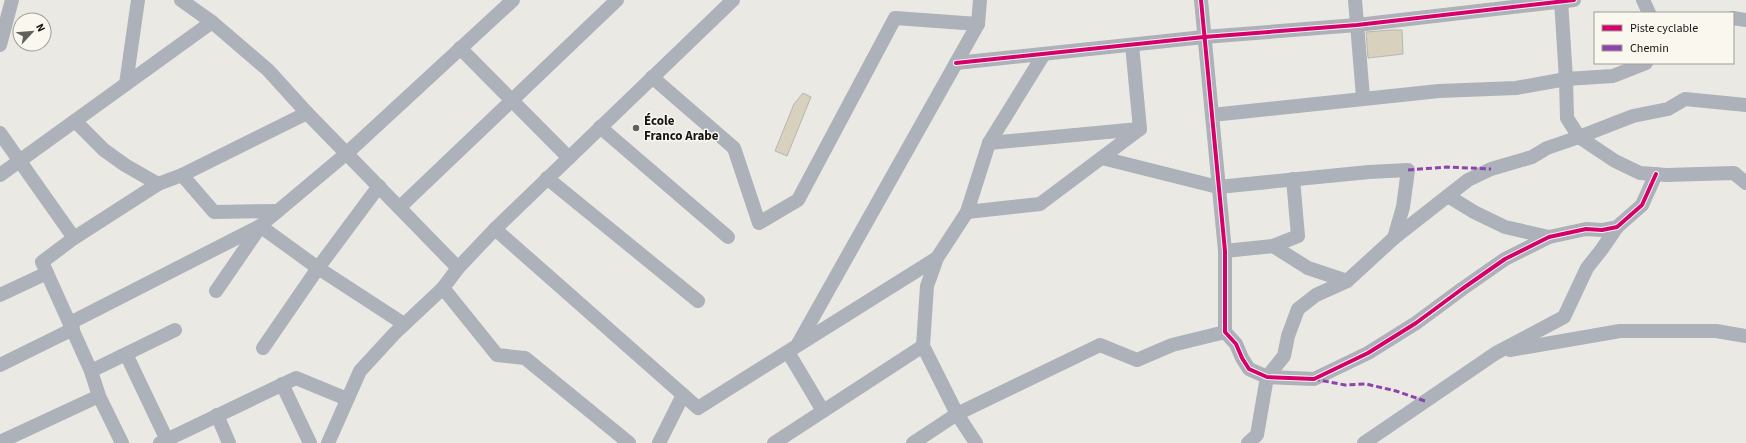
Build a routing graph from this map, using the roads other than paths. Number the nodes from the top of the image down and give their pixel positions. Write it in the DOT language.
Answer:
graph roads {
  1 [pos="12,0"];
  2 [pos="138,0"];
  3 [pos="181,0"];
  4 [pos="513,0"];
  5 [pos="617,0"];
  6 [pos="733,0"];
  7 [pos="980,0"];
  8 [pos="1201,0"];
  9 [pos="1355,0"];
  10 [pos="1561,0"];
  11 [pos="1574,0"];
  12 [pos="1643,0"];
  13 [pos="1649,12"];
  14 [pos="1734,18"];
  15 [pos="1746,20"];
  16 [pos="212,22"];
  17 [pos="978,24"];
  18 [pos="1357,25"];
  19 [pos="1204,37"];
  20 [pos="0,45"];
  21 [pos="1132,45"];
  22 [pos="460,48"];
  23 [pos="1044,54"];
  24 [pos="956,63"];
  25 [pos="1643,64"];
  26 [pos="652,78"];
  27 [pos="1566,79"];
  28 [pos="126,84"];
  29 [pos="1363,97"];
  30 [pos="512,100"];
  31 [pos="1746,105"];
  32 [pos="307,113"];
  33 [pos="1212,115"];
  34 [pos="75,121"];
  35 [pos="600,127"];
  36 [pos="1140,129"];
  37 [pos="0,133"];
  38 [pos="1579,137"];
  39 [pos="989,143"];
  40 [pos="347,153"];
  41 [pos="569,158"];
  42 [pos="1102,158"];
  43 [pos="20,161"];
  44 [pos="1656,174"];
  45 [pos="0,175"];
  46 [pos="182,175"];
  47 [pos="547,178"];
  48 [pos="1293,179"];
  49 [pos="1746,183"];
  50 [pos="158,184"];
  51 [pos="379,186"];
  52 [pos="1218,187"];
  53 [pos="1448,196"];
  54 [pos="400,208"];
  55 [pos="278,211"];
  56 [pos="967,212"];
  57 [pos="260,226"];
  58 [pos="1617,227"];
  59 [pos="495,230"];
  60 [pos="728,237"];
  61 [pos="1548,237"];
  62 [pos="74,238"];
  63 [pos="1394,238"];
  64 [pos="1273,246"];
  65 [pos="1225,251"];
  66 [pos="937,258"];
  67 [pos="318,268"];
  68 [pos="458,268"];
  69 [pos="47,273"];
  70 [pos="1346,281"];
  71 [pos="443,288"];
  72 [pos="216,291"];
  73 [pos="0,295"];
  74 [pos="698,301"];
  75 [pos="404,324"];
  76 [pos="72,326"];
  77 [pos="174,330"];
  78 [pos="1225,332"];
  79 [pos="1746,336"];
  80 [pos="923,346"];
  81 [pos="263,348"];
  82 [pos="792,349"];
  83 [pos="1496,353"];
  84 [pos="126,354"];
  85 [pos="0,365"];
  86 [pos="91,371"];
  87 [pos="1267,378"];
  88 [pos="282,384"];
  89 [pos="683,395"];
  90 [pos="99,396"];
  91 [pos="347,399"];
  92 [pos="823,411"];
  93 [pos="957,414"];
  94 [pos="217,415"];
  95 [pos="1254,440"];
  96 [pos="163,441"];
  97 [pos="0,442"];
  98 [pos="122,443"];
  99 [pos="229,443"];
  100 [pos="310,443"];
  101 [pos="328,443"];
  102 [pos="629,443"];
  103 [pos="658,443"];
  104 [pos="774,443"];
  105 [pos="913,443"];
  106 [pos="976,443"];
  107 [pos="1364,443"];
  1 -- 20 [label="street"];
  2 -- 28 [label="street"];
  3 -- 16 [label="street"];
  4 -- 22 [label="street"];
  5 -- 30 [label="street"];
  6 -- 26 [label="street"];
  7 -- 17 [label="street"];
  8 -- 19 [label="street"];
  9 -- 18 [label="street"];
  10 -- 11 [label="street"];
  10 -- 18 [label="street"];
  10 -- 27 [label="street"];
  12 -- 13 [label="street"];
  14 -- 15 [label="street"];
  16 -- 28 [label="street"];
  16 -- 32 [label="street"];
  17 -- 24 [label="street"];
  17 -- 26 [label="street"];
  18 -- 19 [label="street"];
  18 -- 29 [label="street"];
  19 -- 21 [label="street"];
  19 -- 33 [label="street"];
  21 -- 23 [label="street"];
  21 -- 36 [label="street"];
  22 -- 30 [label="street"];
  22 -- 40 [label="street"];
  23 -- 24 [label="street"];
  23 -- 39 [label="street"];
  24 -- 82 [label="street"];
  25 -- 27 [label="street"];
  26 -- 35 [label="street"];
  27 -- 29 [label="street"];
  27 -- 38 [label="street"];
  28 -- 34 [label="street"];
  29 -- 33 [label="street"];
  30 -- 41 [label="street"];
  30 -- 54 [label="street"];
  31 -- 38 [label="street"];
  32 -- 40 [label="street"];
  32 -- 46 [label="street"];
  33 -- 52 [label="street"];
  34 -- 43 [label="street"];
  34 -- 50 [label="street"];
  35 -- 41 [label="street"];
  35 -- 60 [label="street"];
  36 -- 39 [label="street"];
  36 -- 42 [label="street"];
  37 -- 43 [label="street"];
  38 -- 44 [label="street"];
  38 -- 53 [label="street"];
  39 -- 56 [label="street"];
  40 -- 51 [label="street"];
  40 -- 55 [label="street"];
  41 -- 47 [label="street"];
  42 -- 52 [label="street"];
  42 -- 56 [label="street"];
  43 -- 45 [label="street"];
  43 -- 62 [label="street"];
  44 -- 49 [label="street"];
  44 -- 58 [label="street"];
  46 -- 50 [label="street"];
  46 -- 55 [label="street"];
  47 -- 59 [label="street"];
  47 -- 74 [label="street"];
  48 -- 52 [label="street"];
  48 -- 63 [label="street"];
  48 -- 64 [label="street"];
  50 -- 62 [label="street"];
  51 -- 54 [label="street"];
  51 -- 67 [label="street"];
  52 -- 65 [label="street"];
  53 -- 61 [label="street"];
  53 -- 63 [label="street"];
  54 -- 68 [label="street"];
  55 -- 57 [label="street"];
  56 -- 66 [label="street"];
  57 -- 67 [label="street"];
  57 -- 72 [label="street"];
  57 -- 76 [label="street"];
  58 -- 61 [label="street"];
  58 -- 83 [label="street"];
  59 -- 68 [label="street"];
  59 -- 89 [label="street"];
  61 -- 87 [label="street"];
  62 -- 69 [label="street"];
  63 -- 70 [label="street"];
  64 -- 65 [label="street"];
  64 -- 70 [label="street"];
  65 -- 78 [label="street"];
  66 -- 80 [label="street"];
  66 -- 82 [label="street"];
  67 -- 75 [label="street"];
  67 -- 81 [label="street"];
  68 -- 71 [label="street"];
  69 -- 73 [label="street"];
  69 -- 76 [label="street"];
  70 -- 87 [label="street"];
  71 -- 75 [label="street"];
  71 -- 102 [label="street"];
  75 -- 91 [label="street"];
  76 -- 85 [label="street"];
  76 -- 86 [label="street"];
  77 -- 84 [label="street"];
  78 -- 87 [label="street"];
  78 -- 93 [label="street"];
  79 -- 83 [label="street"];
  80 -- 92 [label="street"];
  80 -- 93 [label="street"];
  82 -- 89 [label="street"];
  82 -- 92 [label="street"];
  83 -- 107 [label="street"];
  84 -- 86 [label="street"];
  84 -- 96 [label="street"];
  86 -- 90 [label="street"];
  87 -- 95 [label="street"];
  88 -- 91 [label="street"];
  88 -- 94 [label="street"];
  88 -- 100 [label="street"];
  89 -- 103 [label="street"];
  90 -- 97 [label="street"];
  90 -- 98 [label="street"];
  91 -- 101 [label="street"];
  92 -- 104 [label="street"];
  93 -- 105 [label="street"];
  93 -- 106 [label="street"];
  94 -- 96 [label="street"];
  94 -- 99 [label="street"];
}
